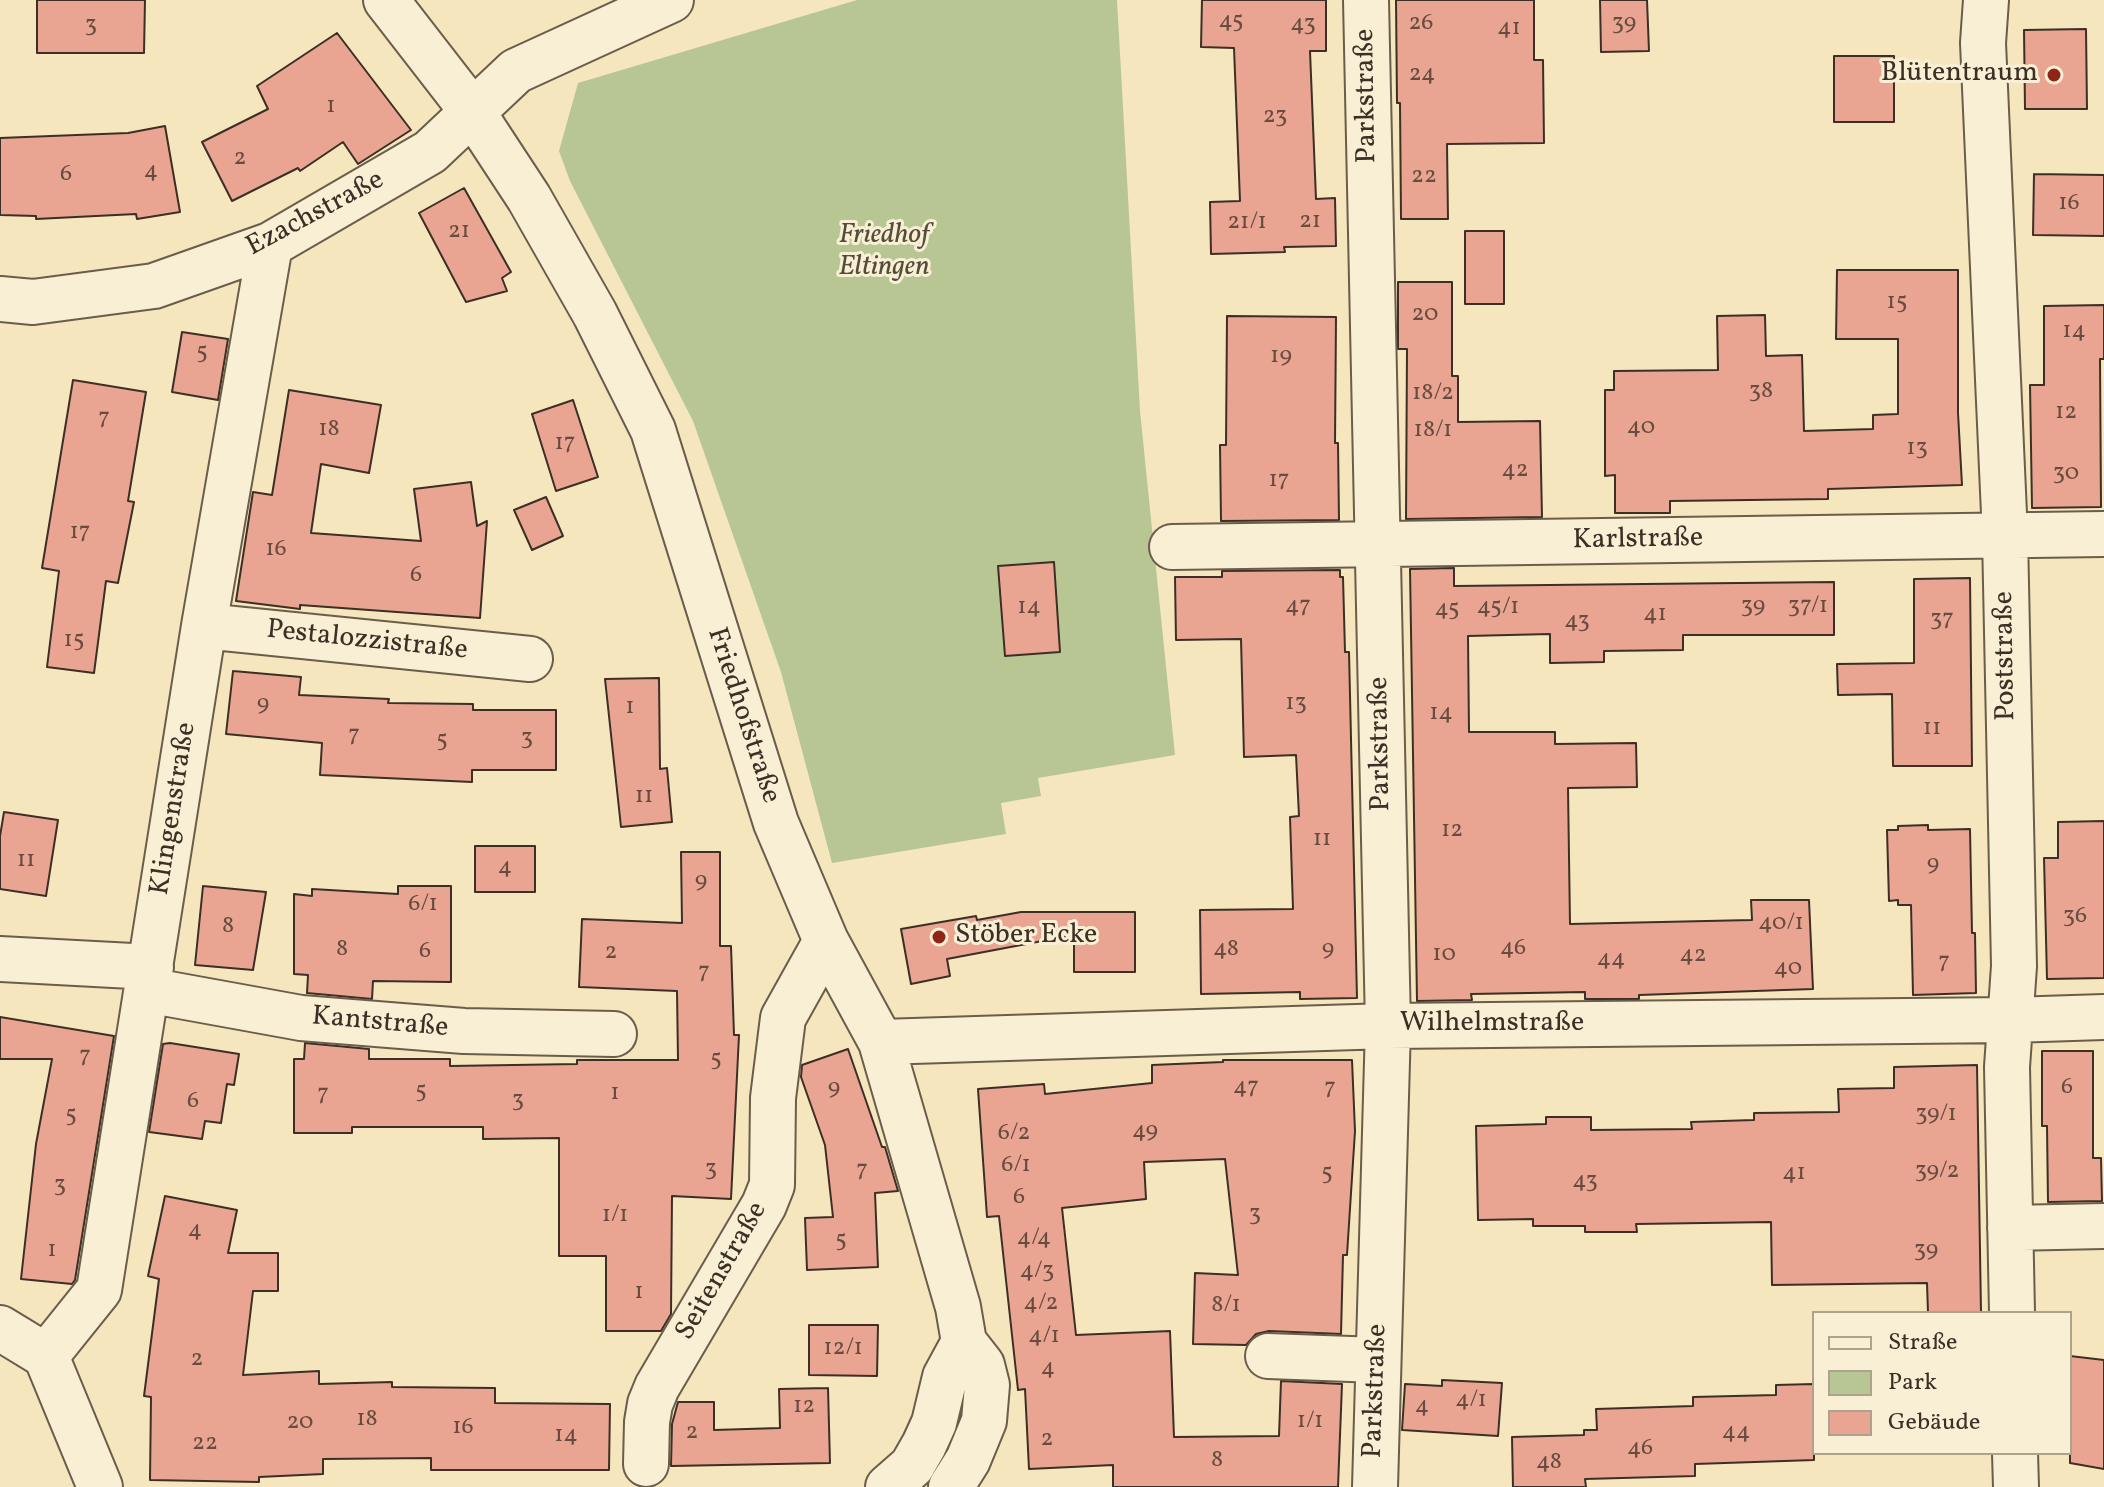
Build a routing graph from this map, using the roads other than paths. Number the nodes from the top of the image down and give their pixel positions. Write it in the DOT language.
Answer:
graph roads {
  1 [pos="386,0"];
  2 [pos="671,0"];
  3 [pos="1366,0"];
  4 [pos="1986,0"];
  5 [pos="472,111"];
  6 [pos="270,245"];
  7 [pos="0,299"];
  8 [pos="2104,534"];
  9 [pos="2005,536"];
  10 [pos="1378,544"];
  11 [pos="1172,547"];
  12 [pos="204,626"];
  13 [pos="530,659"];
  14 [pos="826,941"];
  15 [pos="0,959"];
  16 [pos="149,978"];
  17 [pos="2104,1017"];
  18 [pos="2011,1020"];
  19 [pos="1388,1026"];
  20 [pos="614,1034"];
  21 [pos="881,1042"];
  22 [pos="2104,1226"];
  23 [pos="2010,1228"];
  24 [pos="2012,1311"];
  25 [pos="0,1328"];
  26 [pos="964,1342"];
  27 [pos="46,1356"];
  28 [pos="1268,1356"];
  29 [pos="1378,1360"];
  30 [pos="2015,1455"];
  31 [pos="646,1464"];
  32 [pos="900,1476"];
  33 [pos="100,1487"];
  34 [pos="951,1487"];
  35 [pos="1375,1487"];
  36 [pos="2016,1487"];
  1 -- 5 [label="street, Friedhofstraße"];
  2 -- 5 [label="street, Ezachstraße"];
  3 -- 10 [label="street, Parkstraße"];
  4 -- 9 [label="street, Poststraße"];
  5 -- 6 [label="street, Ezachstraße"];
  5 -- 14 [label="street, Friedhofstraße"];
  6 -- 7 [label="street, Ezachstraße"];
  6 -- 12 [label="street, Klingenstraße"];
  8 -- 9 [label="street, Karlstraße"];
  9 -- 10 [label="street, Karlstraße"];
  9 -- 18 [label="street, Poststraße"];
  10 -- 11 [label="street, Karlstraße"];
  10 -- 19 [label="street, Parkstraße"];
  12 -- 13 [label="street, Pestalozzistraße"];
  12 -- 16 [label="street, Klingenstraße"];
  14 -- 21 [label="street, Friedhofstraße"];
  14 -- 31 [label="street, Seitenstraße"];
  15 -- 16 [label="street, Kantstraße"];
  16 -- 20 [label="street, Kantstraße"];
  16 -- 27 [label="street, Klingenstraße"];
  17 -- 18 [label="street, Wilhelmstraße"];
  18 -- 19 [label="street, Wilhelmstraße"];
  18 -- 23 [label="street, Poststraße"];
  19 -- 21 [label="street, Wilhelmstraße"];
  19 -- 29 [label="street, Parkstraße"];
  21 -- 26 [label="street, Friedhofstraße"];
  22 -- 23 [label="street"];
  23 -- 24 [label="street, Poststraße"];
  25 -- 27 [label="street"];
  26 -- 32 [label="street"];
  26 -- 34 [label="street, Friedhofstraße"];
  27 -- 33 [label="street"];
  28 -- 29 [label="street"];
  29 -- 35 [label="street, Parkstraße"];
  30 -- 36 [label="street"];
  32 -- 34 [label="street"];
}
